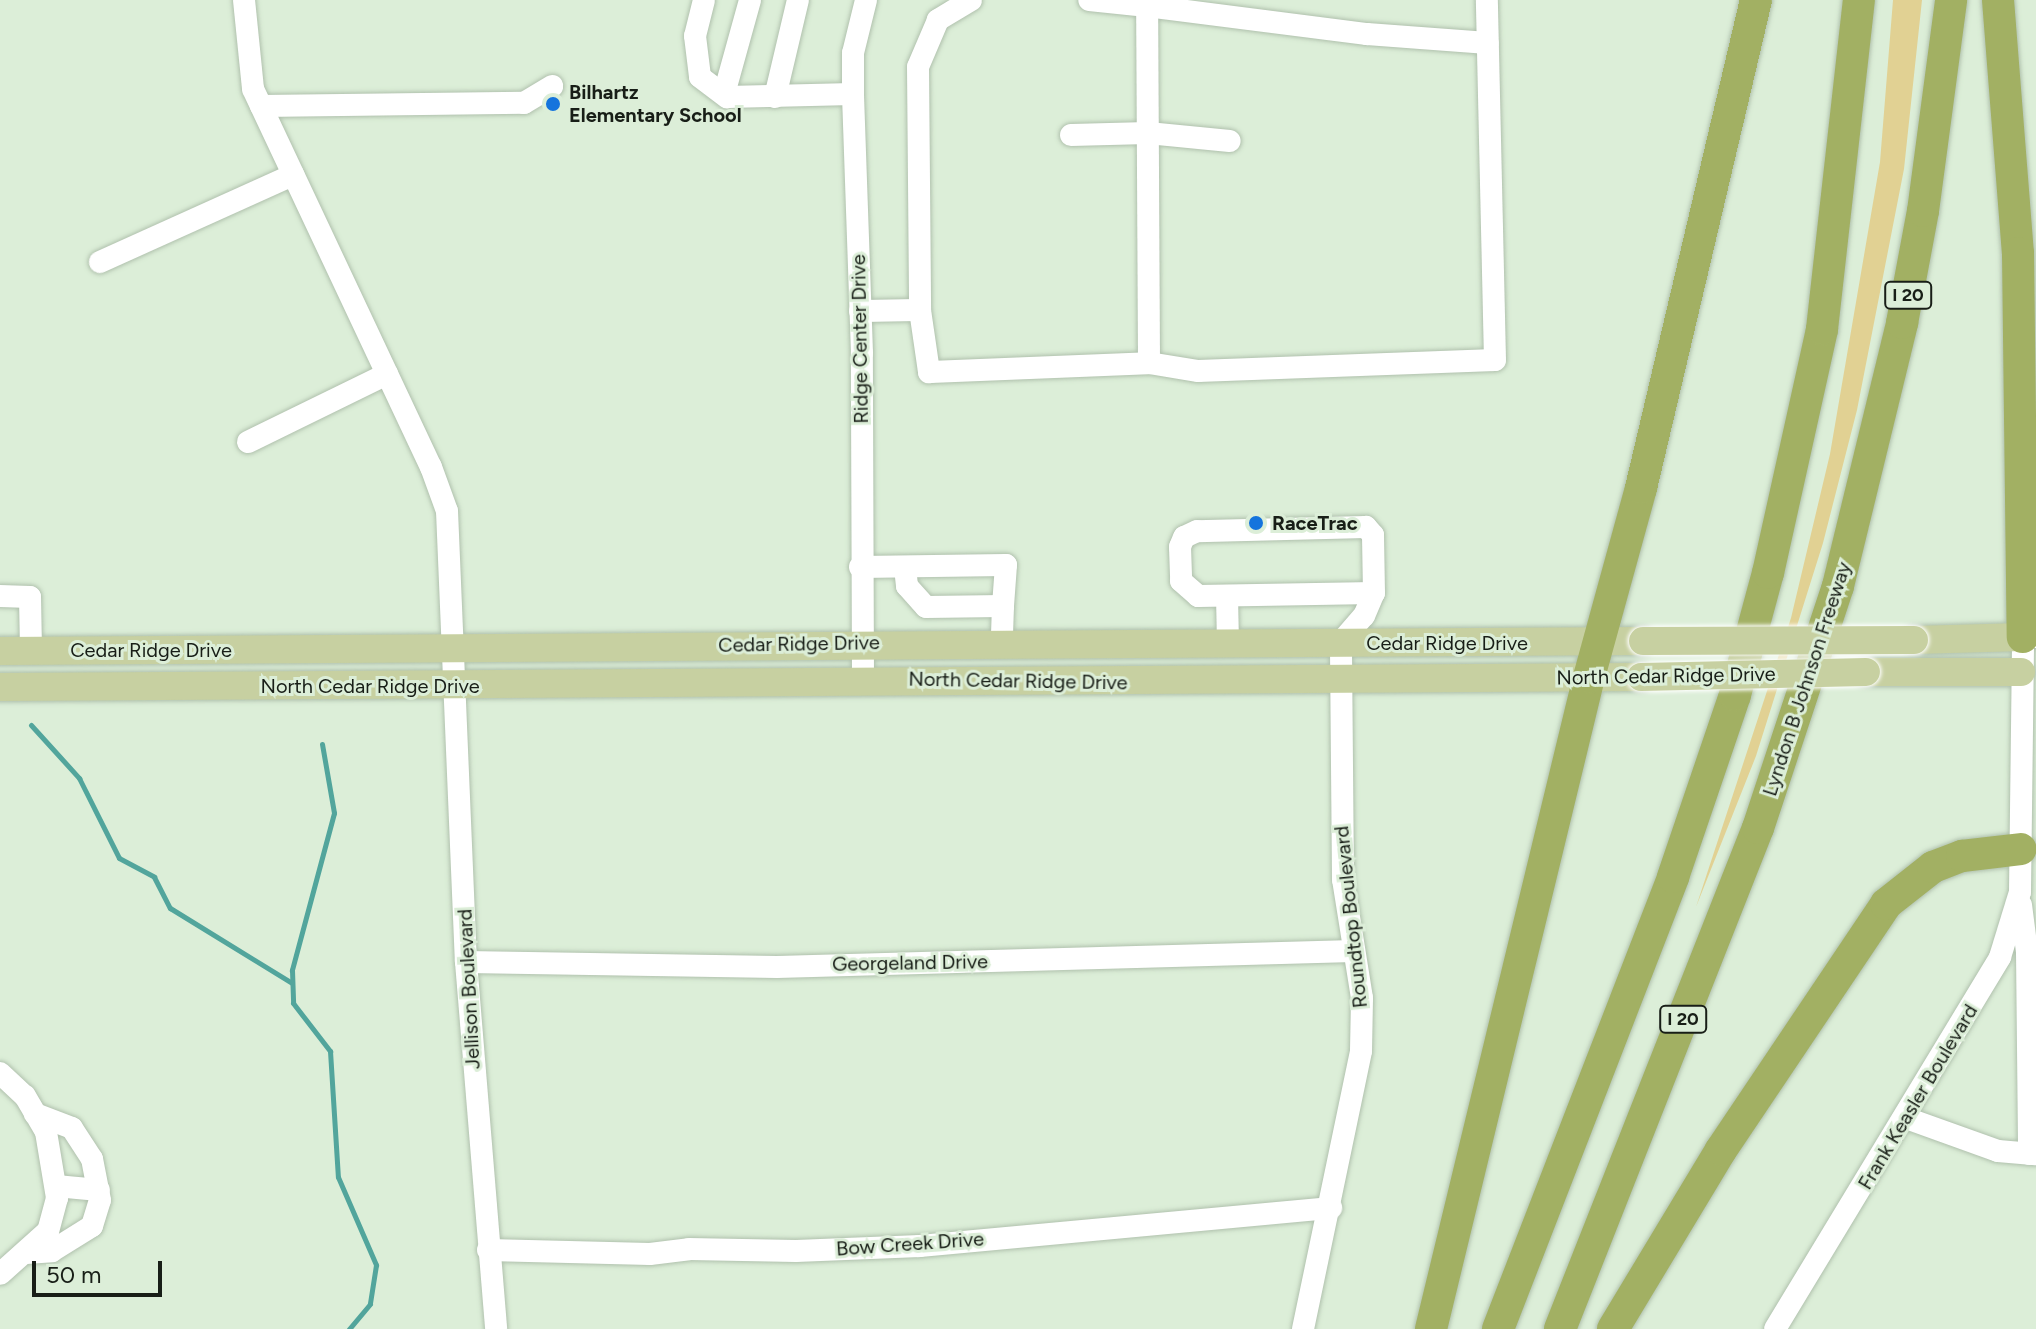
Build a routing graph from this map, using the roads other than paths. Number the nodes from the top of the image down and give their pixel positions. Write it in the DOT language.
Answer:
graph roads {
  1 [pos="244,0"];
  2 [pos="704,0"];
  3 [pos="750,0"];
  4 [pos="798,0"];
  5 [pos="866,0"];
  6 [pos="971,0"];
  7 [pos="1089,0"];
  8 [pos="1487,0"];
  9 [pos="1756,0"];
  10 [pos="1859,0"];
  11 [pos="1951,0"];
  12 [pos="1998,0"];
  13 [pos="1146,3"];
  14 [pos="1488,43"];
  15 [pos="552,86"];
  16 [pos="724,94"];
  17 [pos="853,94"];
  18 [pos="775,97"];
  19 [pos="261,106"];
  20 [pos="1148,133"];
  21 [pos="1071,135"];
  22 [pos="1230,141"];
  23 [pos="293,175"];
  24 [pos="100,262"];
  25 [pos="920,310"];
  26 [pos="860,311"];
  27 [pos="1149,363"];
  28 [pos="387,374"];
  29 [pos="248,442"];
  30 [pos="860,567"];
  31 [pos="905,567"];
  32 [pos="1374,593"];
  33 [pos="0,596"];
  34 [pos="1227,596"];
  35 [pos="1003,606"];
  36 [pos="947,608"];
  37 [pos="2030,637"];
  38 [pos="1341,642"];
  39 [pos="863,643"];
  40 [pos="947,643"];
  41 [pos="1002,643"];
  42 [pos="1598,643"];
  43 [pos="1228,644"];
  44 [pos="455,647"];
  45 [pos="0,651"];
  46 [pos="31,651"];
  47 [pos="2028,672"];
  48 [pos="1589,677"];
  49 [pos="863,680"];
  50 [pos="1342,680"];
  51 [pos="454,686"];
  52 [pos="0,687"];
  53 [pos="2021,849"];
  54 [pos="2020,892"];
  55 [pos="1354,951"];
  56 [pos="466,962"];
  57 [pos="0,1073"];
  58 [pos="35,1114"];
  59 [pos="1906,1118"];
  60 [pos="2032,1154"];
  61 [pos="56,1186"];
  62 [pos="99,1190"];
  63 [pos="1331,1208"];
  64 [pos="488,1250"];
  65 [pos="26,1253"];
  66 [pos="0,1274"];
  67 [pos="496,1329"];
  68 [pos="1303,1329"];
  69 [pos="1431,1329"];
  70 [pos="1498,1329"];
  71 [pos="1560,1329"];
  72 [pos="1613,1329"];
  73 [pos="1775,1329"];
  1 -- 19 [label="street, Jellison Boulevard"];
  2 -- 16 [label="street"];
  3 -- 16 [label="street"];
  4 -- 18 [label="street"];
  5 -- 17 [label="street, Ridge Center Drive"];
  6 -- 25 [label="street"];
  7 -- 13 [label="street"];
  8 -- 14 [label="street"];
  9 -- 42 [label="highway"];
  10 -- 70 [label="highway"];
  11 -- 71 [label="highway, Lyndon B Johnson Freeway / I 20"];
  12 -- 37 [label="highway"];
  13 -- 14 [label="street"];
  13 -- 20 [label="street"];
  14 -- 27 [label="street"];
  15 -- 19 [label="street"];
  16 -- 18 [label="street"];
  17 -- 18 [label="street"];
  17 -- 26 [label="street, Ridge Center Drive"];
  19 -- 23 [label="street, Jellison Boulevard"];
  20 -- 21 [label="street"];
  20 -- 22 [label="street"];
  20 -- 27 [label="street"];
  23 -- 24 [label="street"];
  23 -- 28 [label="street, Jellison Boulevard"];
  25 -- 26 [label="street"];
  25 -- 27 [label="street"];
  26 -- 30 [label="street, Ridge Center Drive"];
  28 -- 29 [label="street"];
  28 -- 44 [label="street, Jellison Boulevard"];
  30 -- 31 [label="street"];
  30 -- 39 [label="street, Ridge Center Drive"];
  31 -- 35 [label="street"];
  31 -- 36 [label="street"];
  32 -- 34 [label="street"];
  32 -- 34 [label="street"];
  32 -- 38 [label="street"];
  33 -- 46 [label="street"];
  34 -- 43 [label="street"];
  35 -- 36 [label="street"];
  35 -- 41 [label="street"];
  36 -- 40 [label="street"];
  37 -- 42 [label="main road, North Cedar Ridge Drive, bridge"];
  37 -- 47 [label="street, Frank Keasler Boulevard"];
  38 -- 42 [label="main road, Cedar Ridge Drive"];
  38 -- 43 [label="main road, Cedar Ridge Drive"];
  38 -- 50 [label="street, Roundtop Boulevard"];
  39 -- 40 [label="main road, Cedar Ridge Drive"];
  39 -- 44 [label="main road, Cedar Ridge Drive"];
  39 -- 49 [label="street, Ridge Center Drive"];
  40 -- 41 [label="main road, Cedar Ridge Drive"];
  41 -- 43 [label="main road, Cedar Ridge Drive"];
  42 -- 48 [label="highway"];
  44 -- 46 [label="main road, Cedar Ridge Drive"];
  44 -- 51 [label="street, Jellison Boulevard"];
  45 -- 46 [label="main road, Cedar Ridge Drive"];
  47 -- 48 [label="main road, North Cedar Ridge Drive, bridge"];
  47 -- 53 [label="street, Frank Keasler Boulevard"];
  48 -- 50 [label="main road, North Cedar Ridge Drive"];
  48 -- 69 [label="highway"];
  49 -- 50 [label="main road, North Cedar Ridge Drive"];
  49 -- 51 [label="main road, North Cedar Ridge Drive"];
  50 -- 55 [label="street, Roundtop Boulevard"];
  51 -- 52 [label="main road, North Cedar Ridge Drive"];
  51 -- 56 [label="street, Jellison Boulevard"];
  53 -- 54 [label="street, Frank Keasler Boulevard"];
  53 -- 72 [label="highway"];
  54 -- 59 [label="street, Frank Keasler Boulevard"];
  54 -- 60 [label="street"];
  55 -- 56 [label="street, Georgeland Drive"];
  55 -- 63 [label="street, Roundtop Boulevard"];
  56 -- 64 [label="street, Jellison Boulevard"];
  57 -- 58 [label="street"];
  58 -- 61 [label="street"];
  58 -- 62 [label="street"];
  59 -- 60 [label="street"];
  59 -- 73 [label="street, Frank Keasler Boulevard"];
  61 -- 62 [label="street"];
  61 -- 65 [label="street"];
  62 -- 65 [label="street"];
  63 -- 64 [label="street, Bow Creek Drive"];
  63 -- 68 [label="street, Roundtop Boulevard"];
  64 -- 67 [label="street, Jellison Boulevard"];
  65 -- 66 [label="street"];
}
